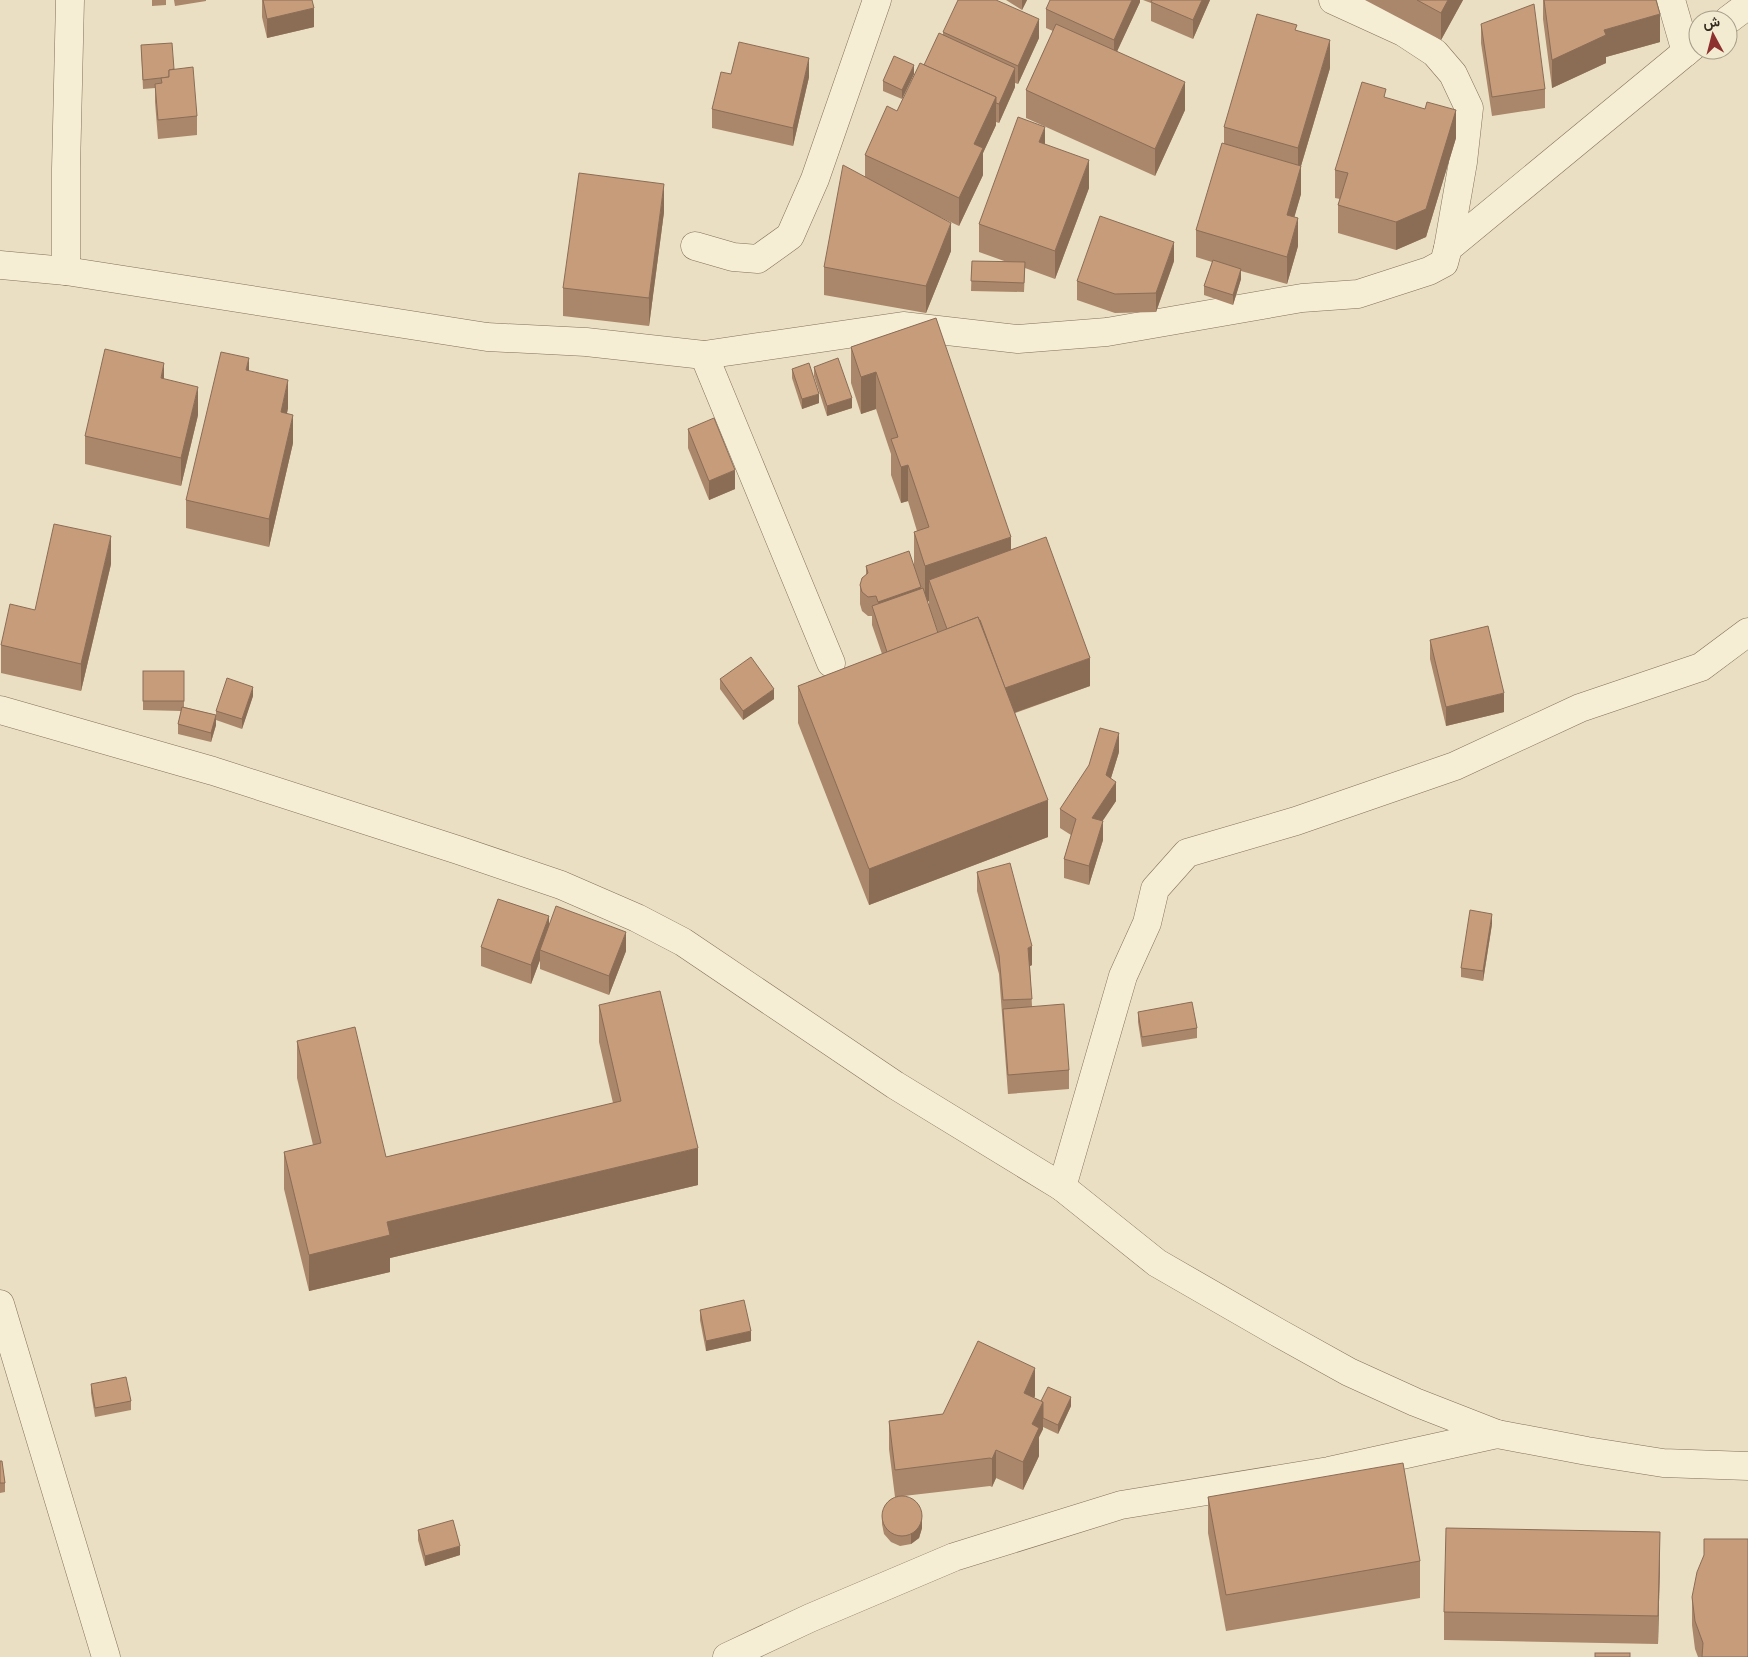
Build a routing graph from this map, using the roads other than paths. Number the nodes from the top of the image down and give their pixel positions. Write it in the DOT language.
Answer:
graph roads {
  1 [pos="70,0"];
  2 [pos="877,0"];
  3 [pos="1334,0"];
  4 [pos="1671,0"];
  5 [pos="1748,4"];
  6 [pos="1738,12"];
  7 [pos="1688,38"];
  8 [pos="1688,50"];
  9 [pos="695,246"];
  10 [pos="1448,248"];
  11 [pos="0,265"];
  12 [pos="66,271"];
  13 [pos="704,355"];
  14 [pos="1748,632"];
  15 [pos="831,663"];
  16 [pos="0,710"];
  17 [pos="1062,1187"];
  18 [pos="0,1304"];
  19 [pos="1497,1434"];
  20 [pos="1748,1466"];
  21 [pos="106,1657"];
  22 [pos="727,1657"];
  1 -- 12 [label="street"];
  2 -- 9 [label="street"];
  3 -- 10 [label="street"];
  4 -- 7 [label="street"];
  5 -- 6 [label="street"];
  8 -- 10 [label="street"];
  10 -- 13 [label="street"];
  11 -- 12 [label="street"];
  12 -- 13 [label="street"];
  13 -- 15 [label="street"];
  14 -- 17 [label="street"];
  16 -- 17 [label="street"];
  17 -- 19 [label="street"];
  18 -- 21 [label="street"];
  19 -- 20 [label="street"];
  19 -- 22 [label="street"];
}
